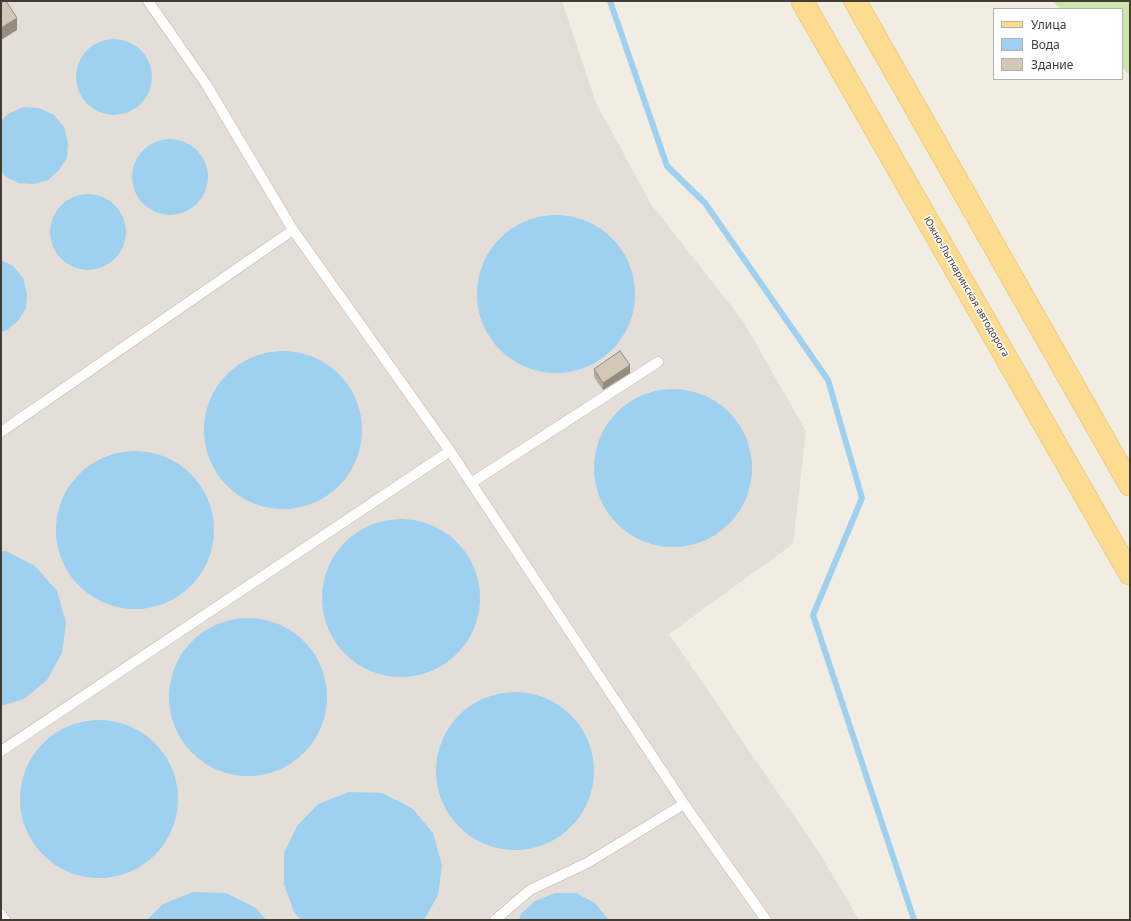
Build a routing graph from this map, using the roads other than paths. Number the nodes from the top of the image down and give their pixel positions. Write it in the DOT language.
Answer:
graph roads {
  1 [pos="148,1"];
  2 [pos="802,1"];
  3 [pos="855,1"];
  4 [pos="293,230"];
  5 [pos="658,362"];
  6 [pos="1,432"];
  7 [pos="450,451"];
  8 [pos="471,483"];
  9 [pos="1130,485"];
  10 [pos="1130,574"];
  11 [pos="1,751"];
  12 [pos="684,804"];
  13 [pos="1,914"];
  14 [pos="5,920"];
  15 [pos="495,920"];
  16 [pos="766,920"];
  1 -- 4 [label="lane"];
  2 -- 10 [label="main road, Южно-Лыткаринская автодорога"];
  3 -- 9 [label="main road"];
  4 -- 6 [label="lane"];
  4 -- 7 [label="lane"];
  5 -- 8 [label="lane"];
  7 -- 8 [label="lane"];
  7 -- 11 [label="lane"];
  8 -- 12 [label="lane"];
  12 -- 15 [label="lane"];
  12 -- 16 [label="lane"];
  13 -- 14 [label="lane"];
}
